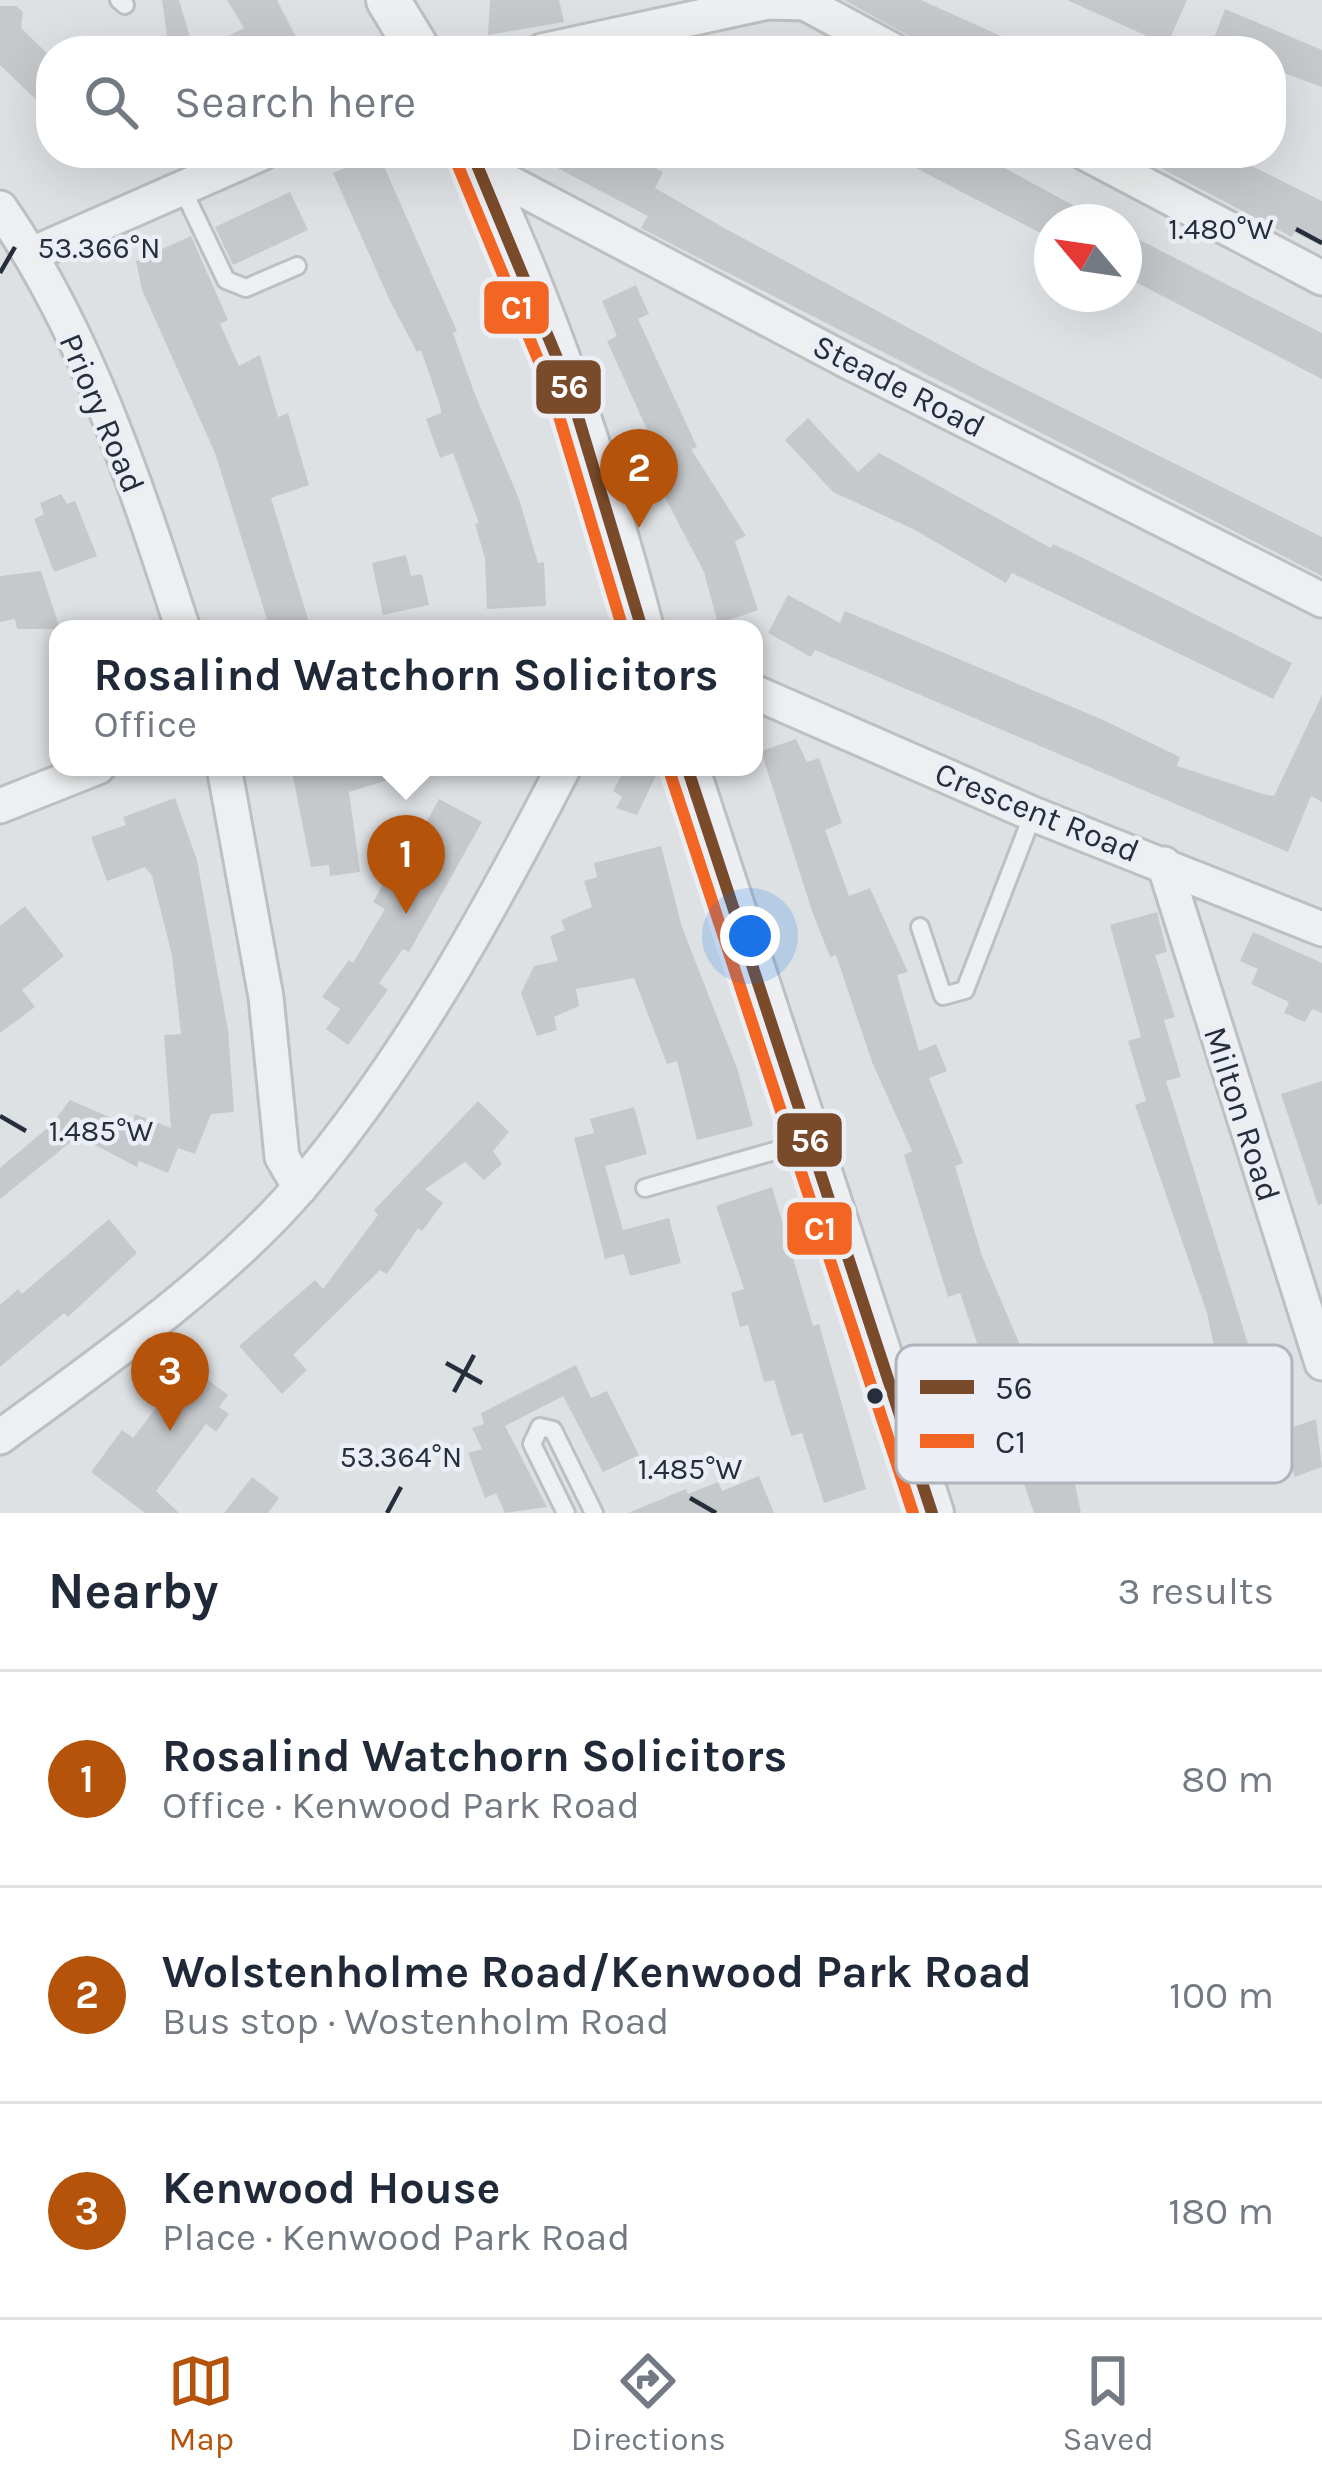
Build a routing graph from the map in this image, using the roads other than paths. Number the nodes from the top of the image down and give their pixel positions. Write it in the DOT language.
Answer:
graph roads {
  1 [pos="388,0"];
  2 [pos="719,5"];
  3 [pos="410,36"];
  4 [pos="600,36"];
  5 [pos="866,36"];
  6 [pos="228,168"];
  7 [pos="479,168"];
  8 [pos="490,168"];
  9 [pos="1113,168"];
  10 [pos="182,188"];
  11 [pos="0,208"];
  12 [pos="32,254"];
  13 [pos="298,266"];
  14 [pos="1322,278"];
  15 [pos="1322,599"];
  16 [pos="180,620"];
  17 [pos="640,620"];
  18 [pos="763,696"];
  19 [pos="75,776"];
  20 [pos="226,776"];
  21 [pos="559,776"];
  22 [pos="690,776"];
  23 [pos="0,806"];
  24 [pos="1033,814"];
  25 [pos="1164,864"];
  26 [pos="1318,918"];
  27 [pos="920,927"];
  28 [pos="811,1141"];
  29 [pos="300,1188"];
  30 [pos="645,1188"];
  31 [pos="1322,1363"];
  32 [pos="896,1429"];
  33 [pos="0,1437"];
  34 [pos="566,1513"];
  35 [pos="594,1513"];
  1 -- 3 [label="street"];
  2 -- 4 [label="street"];
  2 -- 5 [label="street"];
  6 -- 10 [label="street"];
  7 -- 17 [label="street"];
  8 -- 15 [label="street, Steade Road"];
  9 -- 14 [label="street"];
  10 -- 12 [label="street"];
  10 -- 13 [label="lane"];
  11 -- 12 [label="street, Priory Road"];
  12 -- 16 [label="street, Priory Road"];
  18 -- 24 [label="street, Crescent Road"];
  19 -- 23 [label="street"];
  20 -- 29 [label="street"];
  21 -- 29 [label="street"];
  22 -- 28 [label="street"];
  24 -- 25 [label="street, Crescent Road"];
  24 -- 27 [label="lane"];
  25 -- 26 [label="street, Crescent Road"];
  25 -- 31 [label="street, Milton Road"];
  28 -- 30 [label="lane"];
  28 -- 32 [label="street"];
  29 -- 33 [label="street"];
  34 -- 35 [label="lane"];
}
